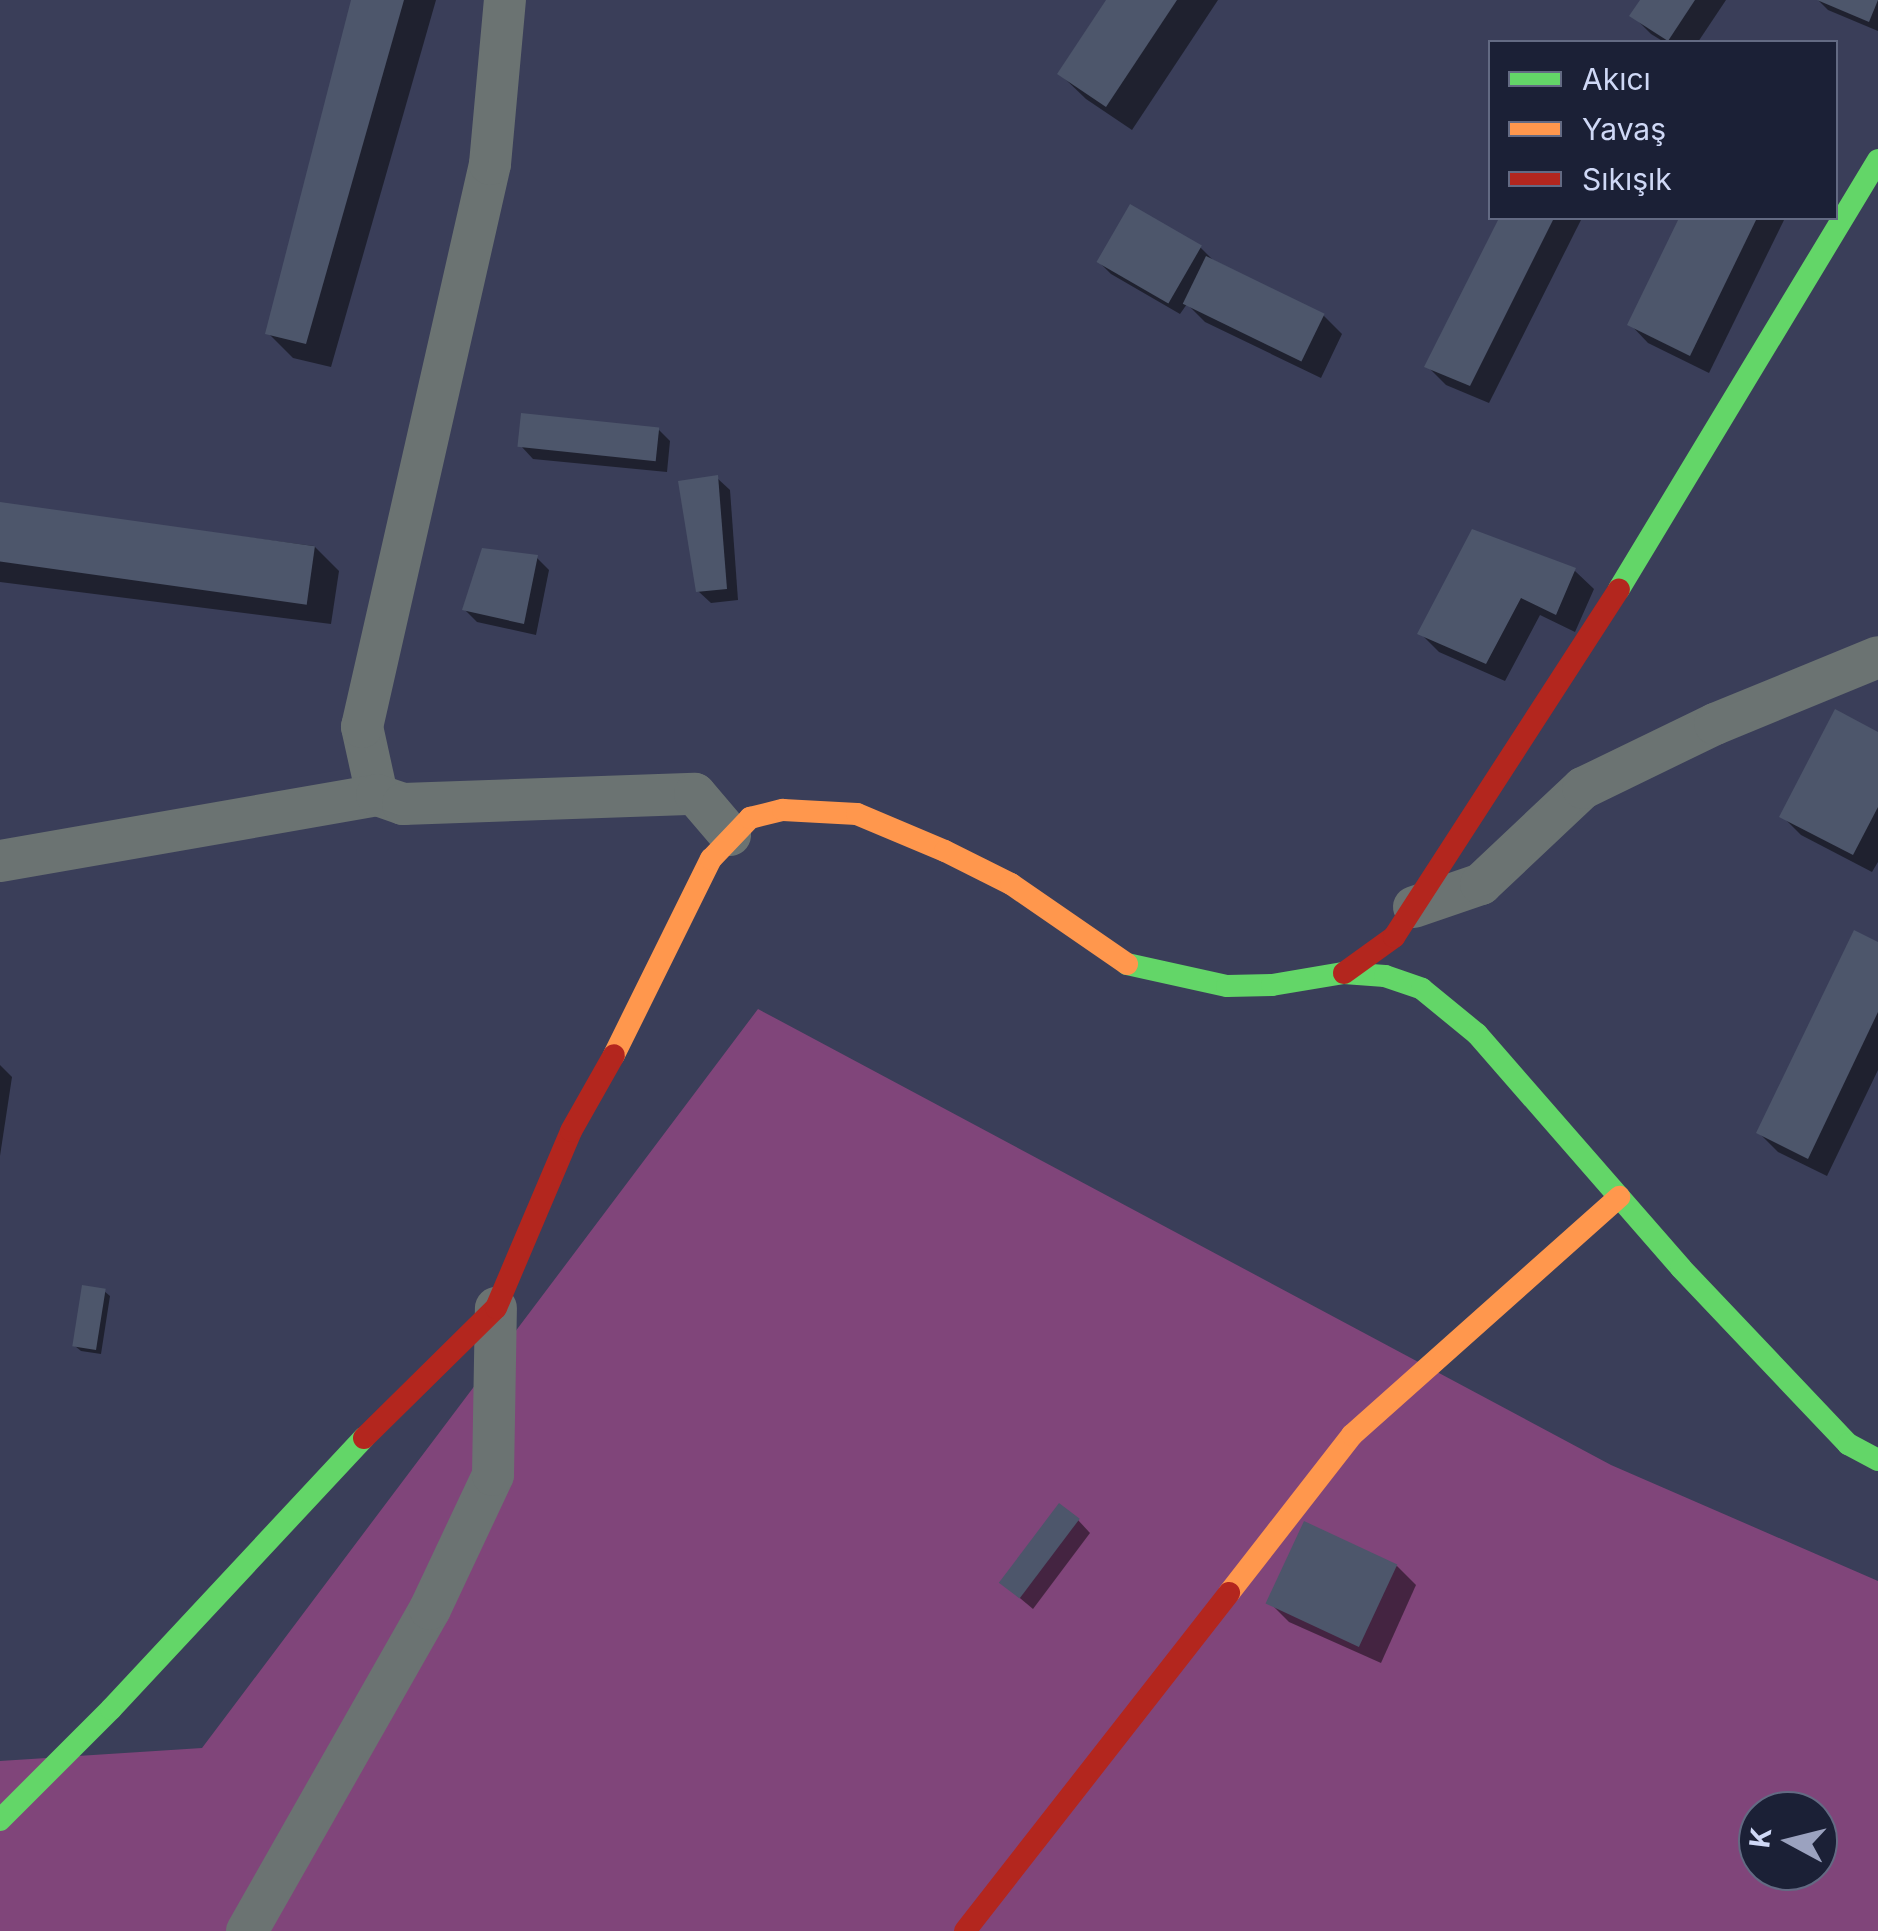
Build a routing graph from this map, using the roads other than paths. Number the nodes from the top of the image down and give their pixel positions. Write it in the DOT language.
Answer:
graph roads {
  1 [pos="505,0"];
  2 [pos="1878,160"];
  3 [pos="1878,658"];
  4 [pos="378,795"];
  5 [pos="730,835"];
  6 [pos="0,861"];
  7 [pos="1414,907"];
  8 [pos="1344,973"];
  9 [pos="1620,1197"];
  10 [pos="496,1308"];
  11 [pos="1878,1460"];
  12 [pos="0,1820"];
  13 [pos="248,1931"];
  14 [pos="965,1931"];
  1 -- 4 [label="street"];
  2 -- 7 [label="street"];
  3 -- 7 [label="street"];
  4 -- 5 [label="street"];
  4 -- 6 [label="street"];
  5 -- 8 [label="street"];
  5 -- 10 [label="street"];
  7 -- 8 [label="street"];
  8 -- 9 [label="street"];
  9 -- 11 [label="street"];
  9 -- 14 [label="street"];
  10 -- 12 [label="street"];
  10 -- 13 [label="street"];
}
